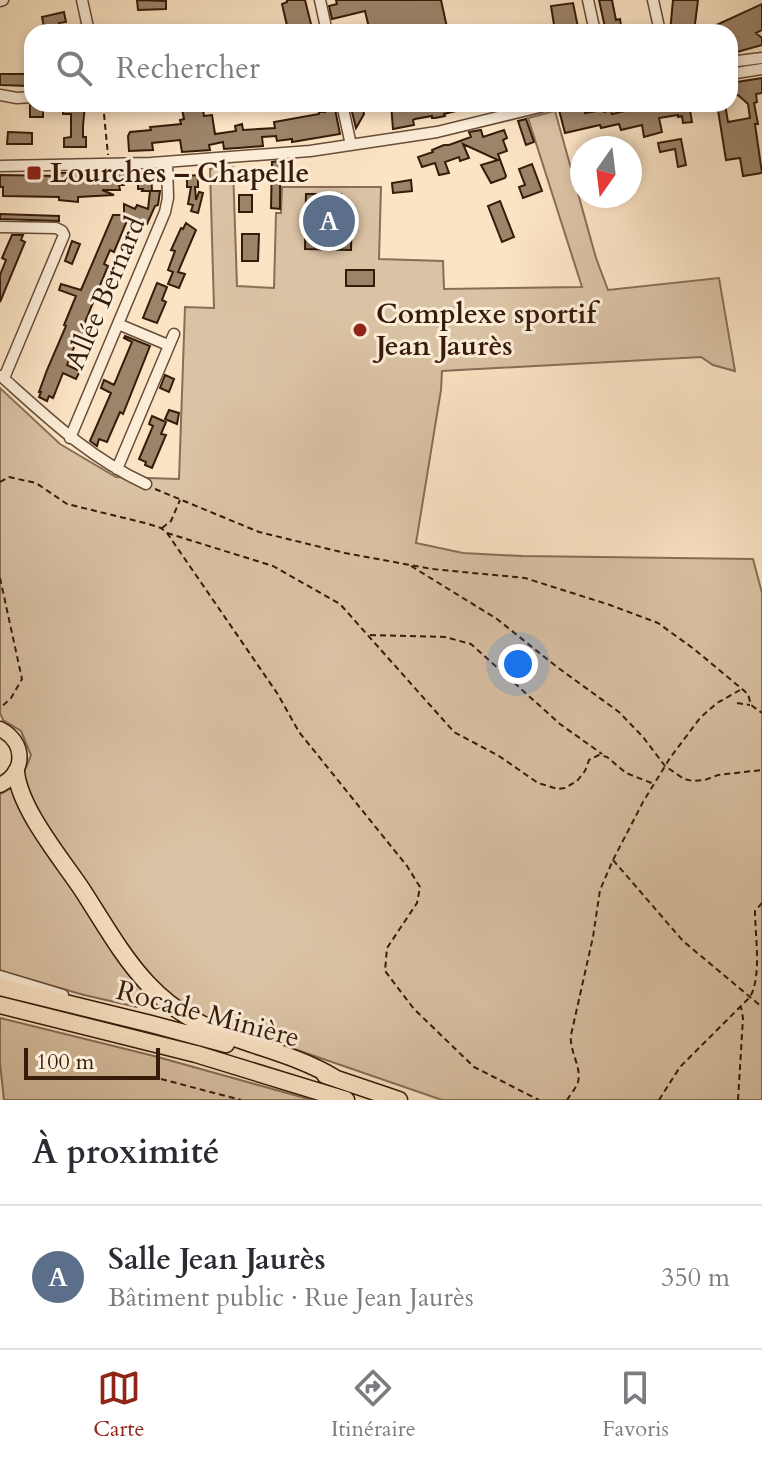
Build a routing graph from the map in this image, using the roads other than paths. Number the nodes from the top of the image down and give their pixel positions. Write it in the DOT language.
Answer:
graph roads {
  1 [pos="82,0"];
  2 [pos="320,0"];
  3 [pos="588,0"];
  4 [pos="653,0"];
  5 [pos="87,24"];
  6 [pos="325,24"];
  7 [pos="593,24"];
  8 [pos="658,24"];
  9 [pos="762,58"];
  10 [pos="738,61"];
  11 [pos="762,69"];
  12 [pos="738,73"];
  13 [pos="0,95"];
  14 [pos="24,98"];
  15 [pos="344,112"];
  16 [pos="519,112"];
  17 [pos="351,145"];
  18 [pos="167,162"];
  19 [pos="0,166"];
  20 [pos="0,227"];
  21 [pos="118,324"];
  22 [pos="174,334"];
  23 [pos="168,345"];
  24 [pos="2,376"];
  25 [pos="70,438"];
  26 [pos="117,469"];
  27 [pos="146,484"];
  28 [pos="0,729"];
  29 [pos="16,772"];
  30 [pos="0,785"];
  31 [pos="0,976"];
  32 [pos="0,987"];
  33 [pos="1,1006"];
  34 [pos="117,1015"];
  35 [pos="335,1078"];
  36 [pos="346,1100"];
  37 [pos="399,1100"];
  1 -- 5 [label="street"];
  2 -- 6 [label="street"];
  3 -- 7 [label="street"];
  4 -- 8 [label="street"];
  9 -- 10 [label="street"];
  11 -- 12 [label="street"];
  13 -- 14 [label="street"];
  15 -- 17 [label="street"];
  16 -- 17 [label="street"];
  17 -- 18 [label="street"];
  18 -- 19 [label="street"];
  18 -- 21 [label="street, Allée Bernard"];
  20 -- 24 [label="street"];
  21 -- 23 [label="street"];
  21 -- 25 [label="street, Allée Bernard"];
  22 -- 23 [label="street"];
  23 -- 26 [label="street"];
  24 -- 25 [label="street"];
  25 -- 26 [label="street"];
  26 -- 27 [label="street"];
  28 -- 29 [label="main road"];
  29 -- 30 [label="main road"];
  29 -- 35 [label="highway"];
  31 -- 34 [label="street"];
  32 -- 34 [label="highway, Rocade Minière"];
  33 -- 36 [label="highway, Rocade Minière"];
  34 -- 35 [label="highway, Rocade Minière"];
  35 -- 37 [label="highway, Rocade Minière"];
}
